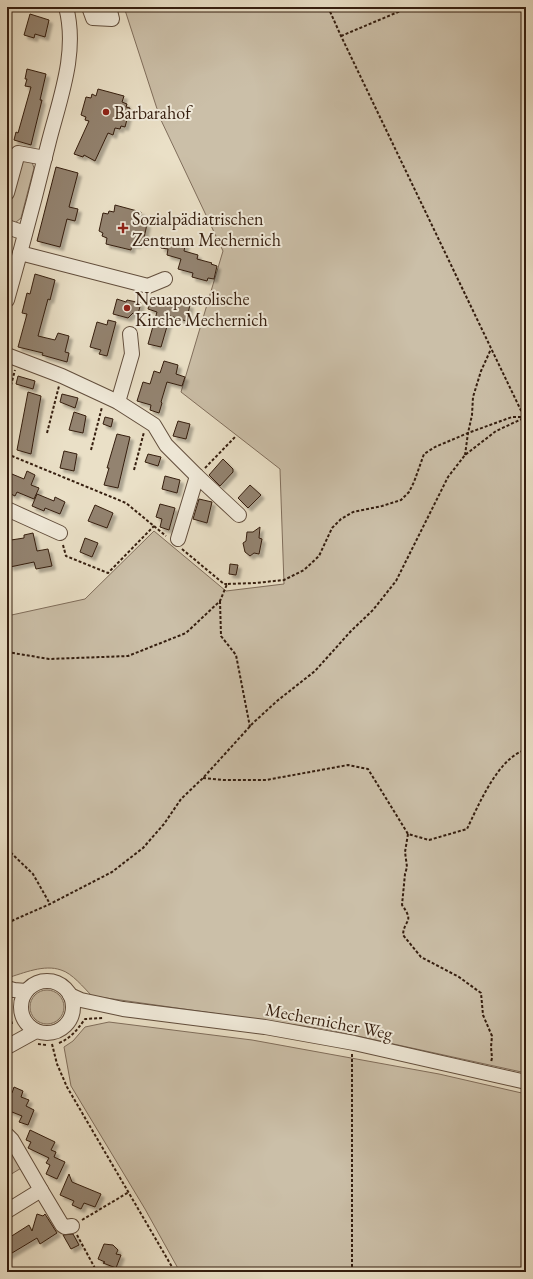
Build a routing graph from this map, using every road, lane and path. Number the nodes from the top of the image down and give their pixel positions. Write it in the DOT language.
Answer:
graph roads {
  1 [pos="66,7"];
  2 [pos="89,7"];
  3 [pos="109,7"];
  4 [pos="328,7"];
  5 [pos="410,7"];
  6 [pos="341,36"];
  7 [pos="45,158"];
  8 [pos="7,193"];
  9 [pos="7,227"];
  10 [pos="25,233"];
  11 [pos="20,253"];
  12 [pos="165,279"];
  13 [pos="7,300"];
  14 [pos="130,334"];
  15 [pos="492,349"];
  16 [pos="12,357"];
  17 [pos="62,376"];
  18 [pos="105,396"];
  19 [pos="7,400"];
  20 [pos="118,402"];
  21 [pos="525,417"];
  22 [pos="526,420"];
  23 [pos="148,421"];
  24 [pos="47,433"];
  25 [pos="468,433"];
  26 [pos="236,436"];
  27 [pos="91,450"];
  28 [pos="7,454"];
  29 [pos="465,454"];
  30 [pos="134,470"];
  31 [pos="196,476"];
  32 [pos="7,509"];
  33 [pos="239,515"];
  34 [pos="154,526"];
  35 [pos="60,533"];
  36 [pos="177,542"];
  37 [pos="227,584"];
  38 [pos="220,601"];
  39 [pos="7,652"];
  40 [pos="250,727"];
  41 [pos="526,750"];
  42 [pos="203,778"];
  43 [pos="408,834"];
  44 [pos="7,849"];
  45 [pos="50,904"];
  46 [pos="7,923"];
  47 [pos="7,988"];
  48 [pos="26,991"];
  49 [pos="70,995"];
  50 [pos="7,998"];
  51 [pos="14,1007"];
  52 [pos="123,1009"];
  53 [pos="72,1014"];
  54 [pos="110,1017"];
  55 [pos="18,1022"];
  56 [pos="34,1037"];
  57 [pos="7,1038"];
  58 [pos="52,1042"];
  59 [pos="354,1043"];
  60 [pos="7,1047"];
  61 [pos="487,1073"];
  62 [pos="526,1082"];
  63 [pos="7,1135"];
  64 [pos="7,1162"];
  65 [pos="7,1185"];
  66 [pos="41,1190"];
  67 [pos="129,1192"];
  68 [pos="7,1211"];
  69 [pos="72,1226"];
  70 [pos="97,1272"];
  71 [pos="175,1272"];
  72 [pos="352,1272"];
  1 -- 7 [label="street"];
  2 -- 3 [label="street"];
  4 -- 6 [label="path"];
  5 -- 6 [label="path"];
  6 -- 15 [label="path"];
  7 -- 8 [label="street"];
  7 -- 10 [label="street"];
  9 -- 10 [label="street"];
  10 -- 11 [label="street"];
  11 -- 12 [label="street"];
  11 -- 13 [label="street"];
  14 -- 20 [label="street"];
  15 -- 21 [label="path"];
  15 -- 25 [label="path"];
  16 -- 17 [label="street"];
  16 -- 19 [label="path"];
  17 -- 18 [label="street"];
  17 -- 24 [label="path"];
  18 -- 20 [label="street"];
  18 -- 27 [label="path"];
  20 -- 23 [label="street"];
  21 -- 22 [label="path"];
  21 -- 25 [label="path"];
  21 -- 29 [label="path"];
  23 -- 30 [label="path"];
  23 -- 31 [label="street"];
  25 -- 29 [label="path"];
  25 -- 37 [label="path"];
  26 -- 31 [label="path"];
  28 -- 34 [label="path"];
  29 -- 40 [label="path"];
  31 -- 33 [label="street"];
  31 -- 36 [label="street"];
  32 -- 35 [label="street"];
  34 -- 35 [label="path"];
  34 -- 36 [label="path"];
  36 -- 37 [label="path"];
  37 -- 38 [label="path"];
  38 -- 39 [label="path"];
  38 -- 40 [label="path"];
  40 -- 42 [label="path"];
  41 -- 43 [label="path"];
  42 -- 43 [label="path"];
  42 -- 45 [label="path"];
  43 -- 61 [label="path"];
  44 -- 45 [label="path"];
  45 -- 46 [label="path"];
  47 -- 48 [label="street"];
  48 -- 49 [label="street, Mechernicher Weg"];
  48 -- 51 [label="street"];
  49 -- 52 [label="street, Mechernicher Weg"];
  49 -- 53 [label="street"];
  50 -- 51 [label="street"];
  51 -- 55 [label="street"];
  51 -- 55 [label="path"];
  52 -- 53 [label="street, Mechernicher Weg"];
  52 -- 59 [label="street, Mechernicher Weg"];
  53 -- 58 [label="street"];
  54 -- 58 [label="path"];
  55 -- 56 [label="street"];
  55 -- 57 [label="street"];
  56 -- 58 [label="path"];
  56 -- 58 [label="street"];
  56 -- 60 [label="street"];
  58 -- 67 [label="path"];
  59 -- 61 [label="street, Mechernicher Weg"];
  59 -- 72 [label="path"];
  61 -- 62 [label="street, Mechernicher Weg"];
  63 -- 66 [label="street"];
  64 -- 65 [label="path"];
  66 -- 68 [label="street"];
  66 -- 69 [label="street"];
  67 -- 69 [label="path"];
  67 -- 71 [label="path"];
  69 -- 70 [label="path"];
}
